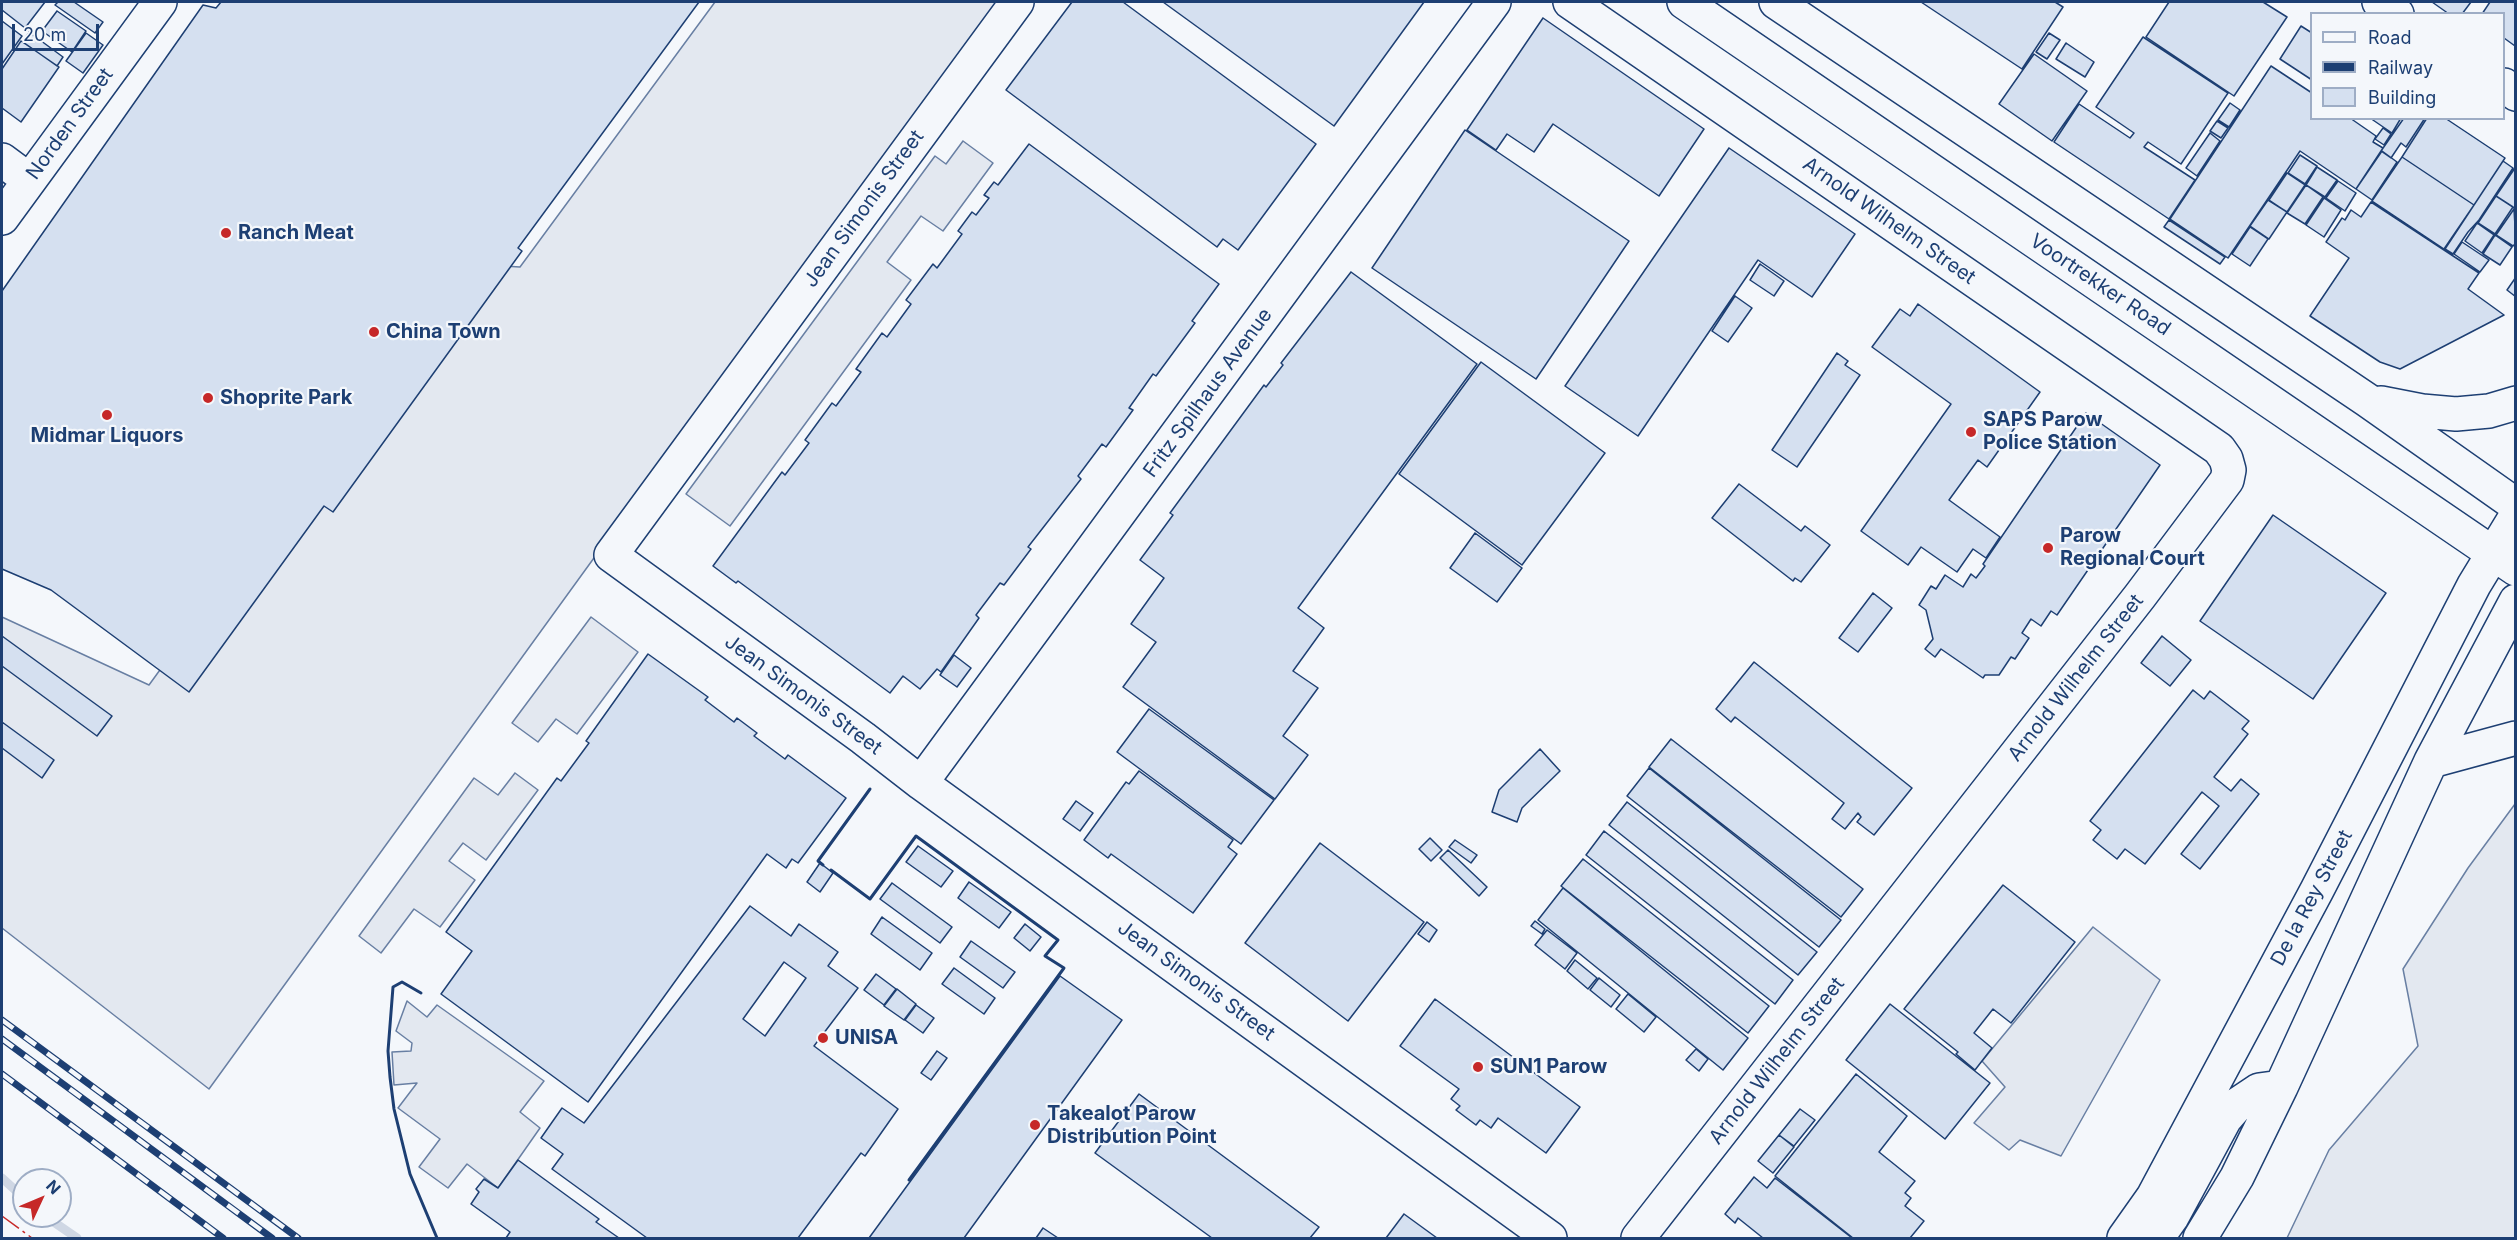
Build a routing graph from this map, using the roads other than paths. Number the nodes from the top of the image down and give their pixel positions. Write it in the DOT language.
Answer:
graph roads {
  1 [pos="160,2"];
  2 [pos="1017,2"];
  3 [pos="1494,2"];
  4 [pos="1570,2"];
  5 [pos="1684,2"];
  6 [pos="1776,2"];
  7 [pos="2379,2"];
  8 [pos="2394,12"];
  9 [pos="2,160"];
  10 [pos="29,180"];
  11 [pos="2,218"];
  12 [pos="2367,400"];
  13 [pos="2516,403"];
  14 [pos="2516,505"];
  15 [pos="2516,516"];
  16 [pos="2504,561"];
  17 [pos="2516,601"];
  18 [pos="2516,738"];
  19 [pos="2431,761"];
  20 [pos="921,783"];
  21 [pos="2282,1088"];
  22 [pos="1550,1239"];
  23 [pos="1638,1239"];
  24 [pos="2124,1239"];
  25 [pos="2157,1239"];
  26 [pos="2200,1239"];
  1 -- 10 [label="street, Norden Street"];
  2 -- 20 [label="street, Jean Simonis Street"];
  3 -- 20 [label="street, Fritz Spilhaus Avenue"];
  4 -- 23 [label="street, Arnold Wilhelm Street"];
  5 -- 16 [label="street, Voortrekker Road"];
  6 -- 12 [label="street"];
  7 -- 8 [label="street"];
  9 -- 10 [label="street"];
  10 -- 11 [label="street, Norden Street"];
  12 -- 13 [label="street"];
  12 -- 14 [label="street"];
  15 -- 16 [label="street, De la Rey Street"];
  16 -- 24 [label="street, De la Rey Street"];
  17 -- 19 [label="street"];
  18 -- 19 [label="street"];
  19 -- 21 [label="street"];
  20 -- 22 [label="street, Jean Simonis Street"];
  21 -- 25 [label="street"];
  21 -- 26 [label="street"];
}
